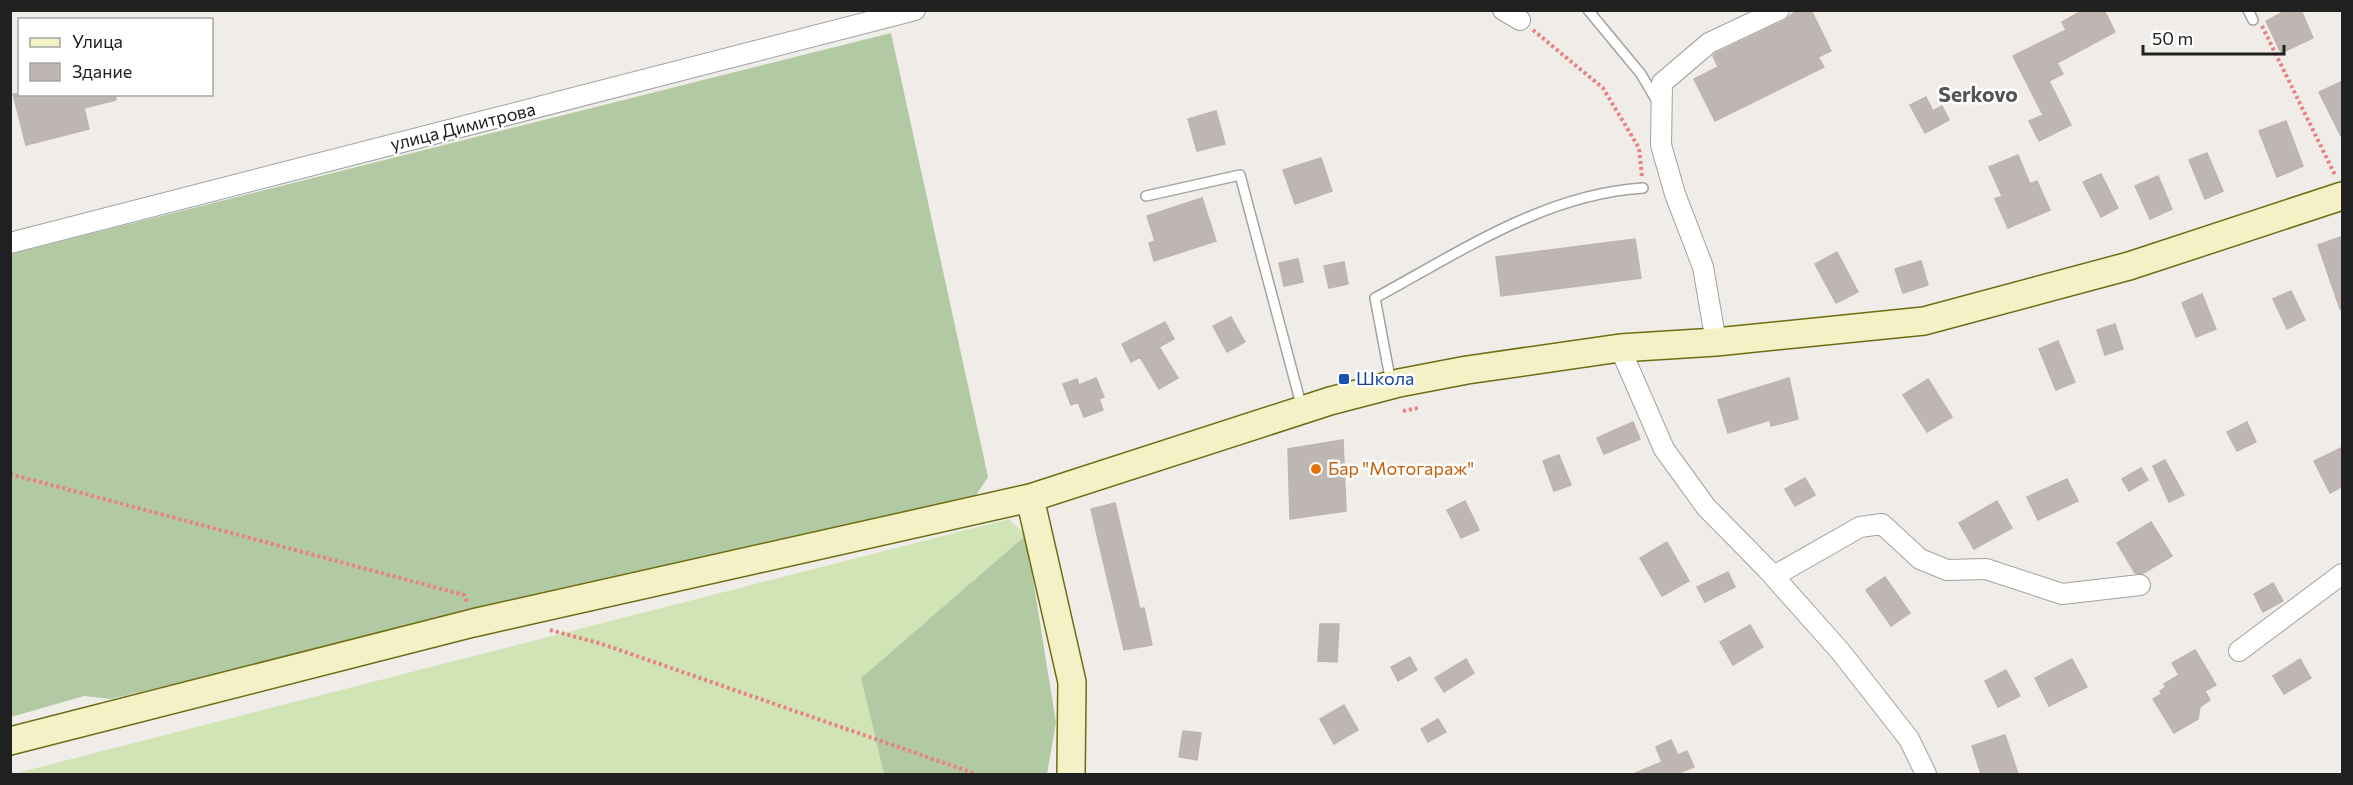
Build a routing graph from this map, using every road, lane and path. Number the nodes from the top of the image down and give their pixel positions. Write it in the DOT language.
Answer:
graph roads {
  1 [pos="915,10"];
  2 [pos="1503,10"];
  3 [pos="1588,10"];
  4 [pos="1779,10"];
  5 [pos="2248,10"];
  6 [pos="2253,20"];
  7 [pos="1520,21"];
  8 [pos="1660,108"];
  9 [pos="2343,176"];
  10 [pos="1643,188"];
  11 [pos="1146,196"];
  12 [pos="2343,196"];
  13 [pos="10,243"];
  14 [pos="1716,342"];
  15 [pos="1620,348"];
  16 [pos="1392,386"];
  17 [pos="1418,408"];
  18 [pos="1303,410"];
  19 [pos="1403,411"];
  20 [pos="10,474"];
  21 [pos="1030,498"];
  22 [pos="2343,574"];
  23 [pos="1774,576"];
  24 [pos="2139,585"];
  25 [pos="473,623"];
  26 [pos="544,628"];
  27 [pos="2239,651"];
  28 [pos="10,741"];
  29 [pos="976,774"];
  30 [pos="1071,774"];
  31 [pos="1926,774"];
  1 -- 13 [label="street, улица Димитрова"];
  2 -- 7 [label="street"];
  3 -- 8 [label="lane"];
  4 -- 8 [label="street"];
  5 -- 6 [label="lane"];
  6 -- 9 [label="path"];
  7 -- 10 [label="path"];
  8 -- 14 [label="street"];
  10 -- 16 [label="lane"];
  11 -- 18 [label="lane"];
  12 -- 14 [label="main road"];
  14 -- 15 [label="main road"];
  15 -- 16 [label="main road"];
  15 -- 23 [label="street"];
  16 -- 18 [label="main road"];
  17 -- 19 [label="path"];
  18 -- 21 [label="main road"];
  20 -- 25 [label="path"];
  21 -- 25 [label="main road"];
  21 -- 30 [label="main road"];
  22 -- 27 [label="street"];
  23 -- 24 [label="street"];
  23 -- 31 [label="street"];
  25 -- 28 [label="main road"];
  26 -- 29 [label="path"];
}
